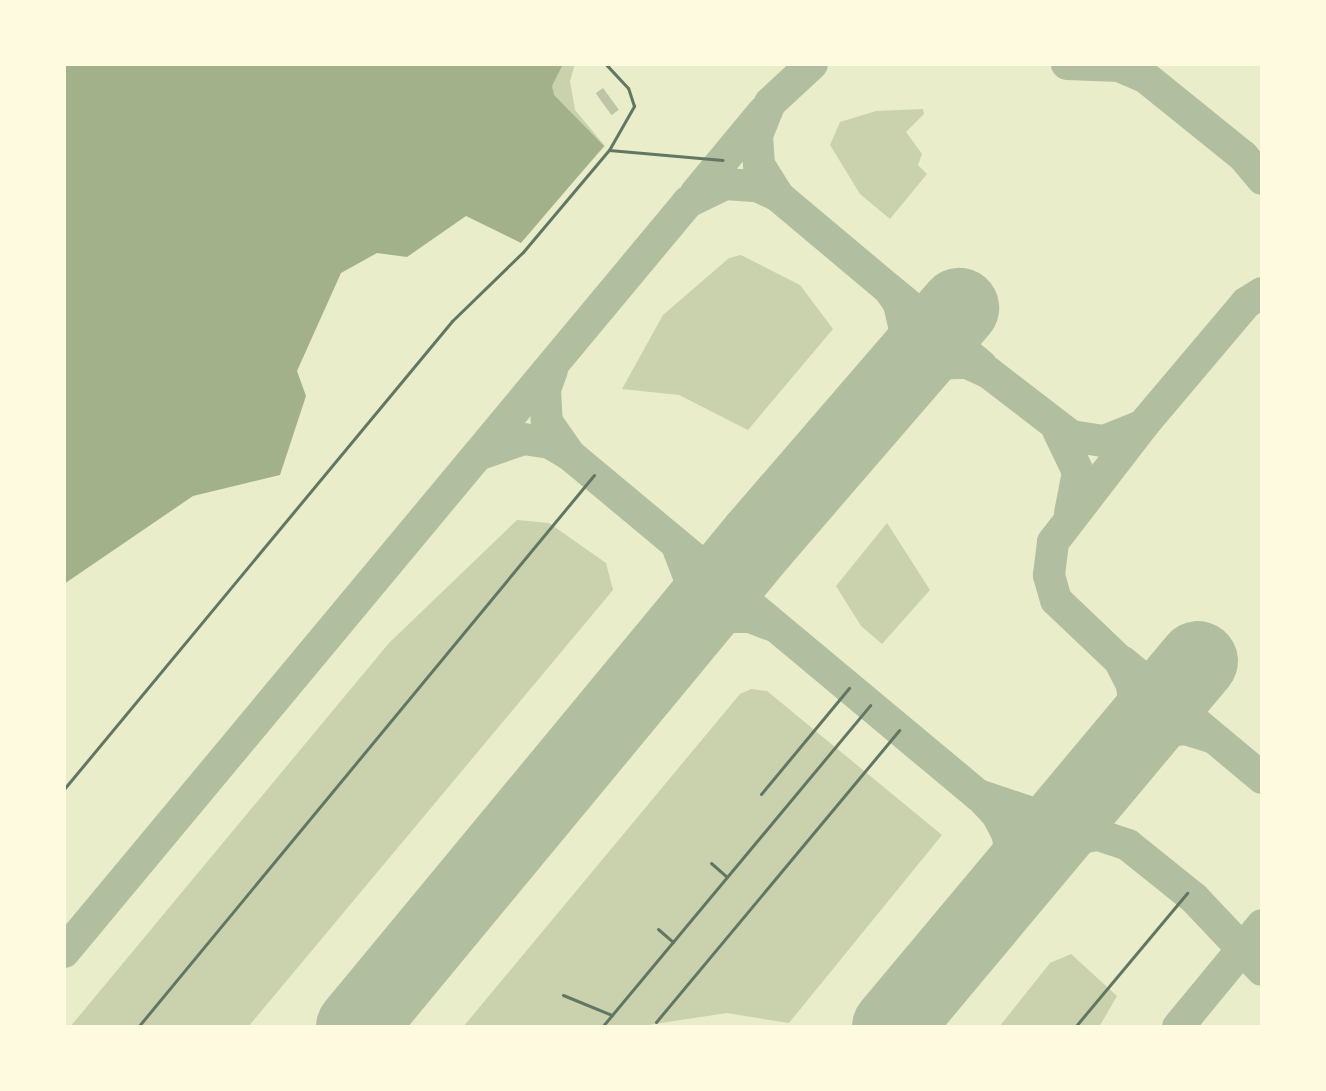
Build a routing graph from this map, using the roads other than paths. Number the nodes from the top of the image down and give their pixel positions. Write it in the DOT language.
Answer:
graph roads {
  1 [pos="606,64"];
  2 [pos="609,150"];
  3 [pos="723,160"];
  4 [pos="594,475"];
  5 [pos="849,688"];
  6 [pos="870,705"];
  7 [pos="899,730"];
  8 [pos="64,789"];
  9 [pos="761,794"];
  10 [pos="711,863"];
  11 [pos="727,877"];
  12 [pos="1187,893"];
  13 [pos="658,929"];
  14 [pos="673,942"];
  15 [pos="563,995"];
  16 [pos="612,1015"];
  17 [pos="656,1022"];
  18 [pos="138,1027"];
  19 [pos="602,1027"];
  20 [pos="1075,1027"];
  1 -- 2 [label="lane"];
  2 -- 3 [label="lane"];
  2 -- 8 [label="lane"];
  4 -- 18 [label="lane"];
  5 -- 9 [label="lane"];
  6 -- 11 [label="lane"];
  7 -- 17 [label="lane"];
  10 -- 11 [label="lane"];
  11 -- 14 [label="lane"];
  12 -- 20 [label="lane"];
  13 -- 14 [label="lane"];
  14 -- 16 [label="lane"];
  15 -- 16 [label="lane"];
  16 -- 19 [label="lane"];
}
